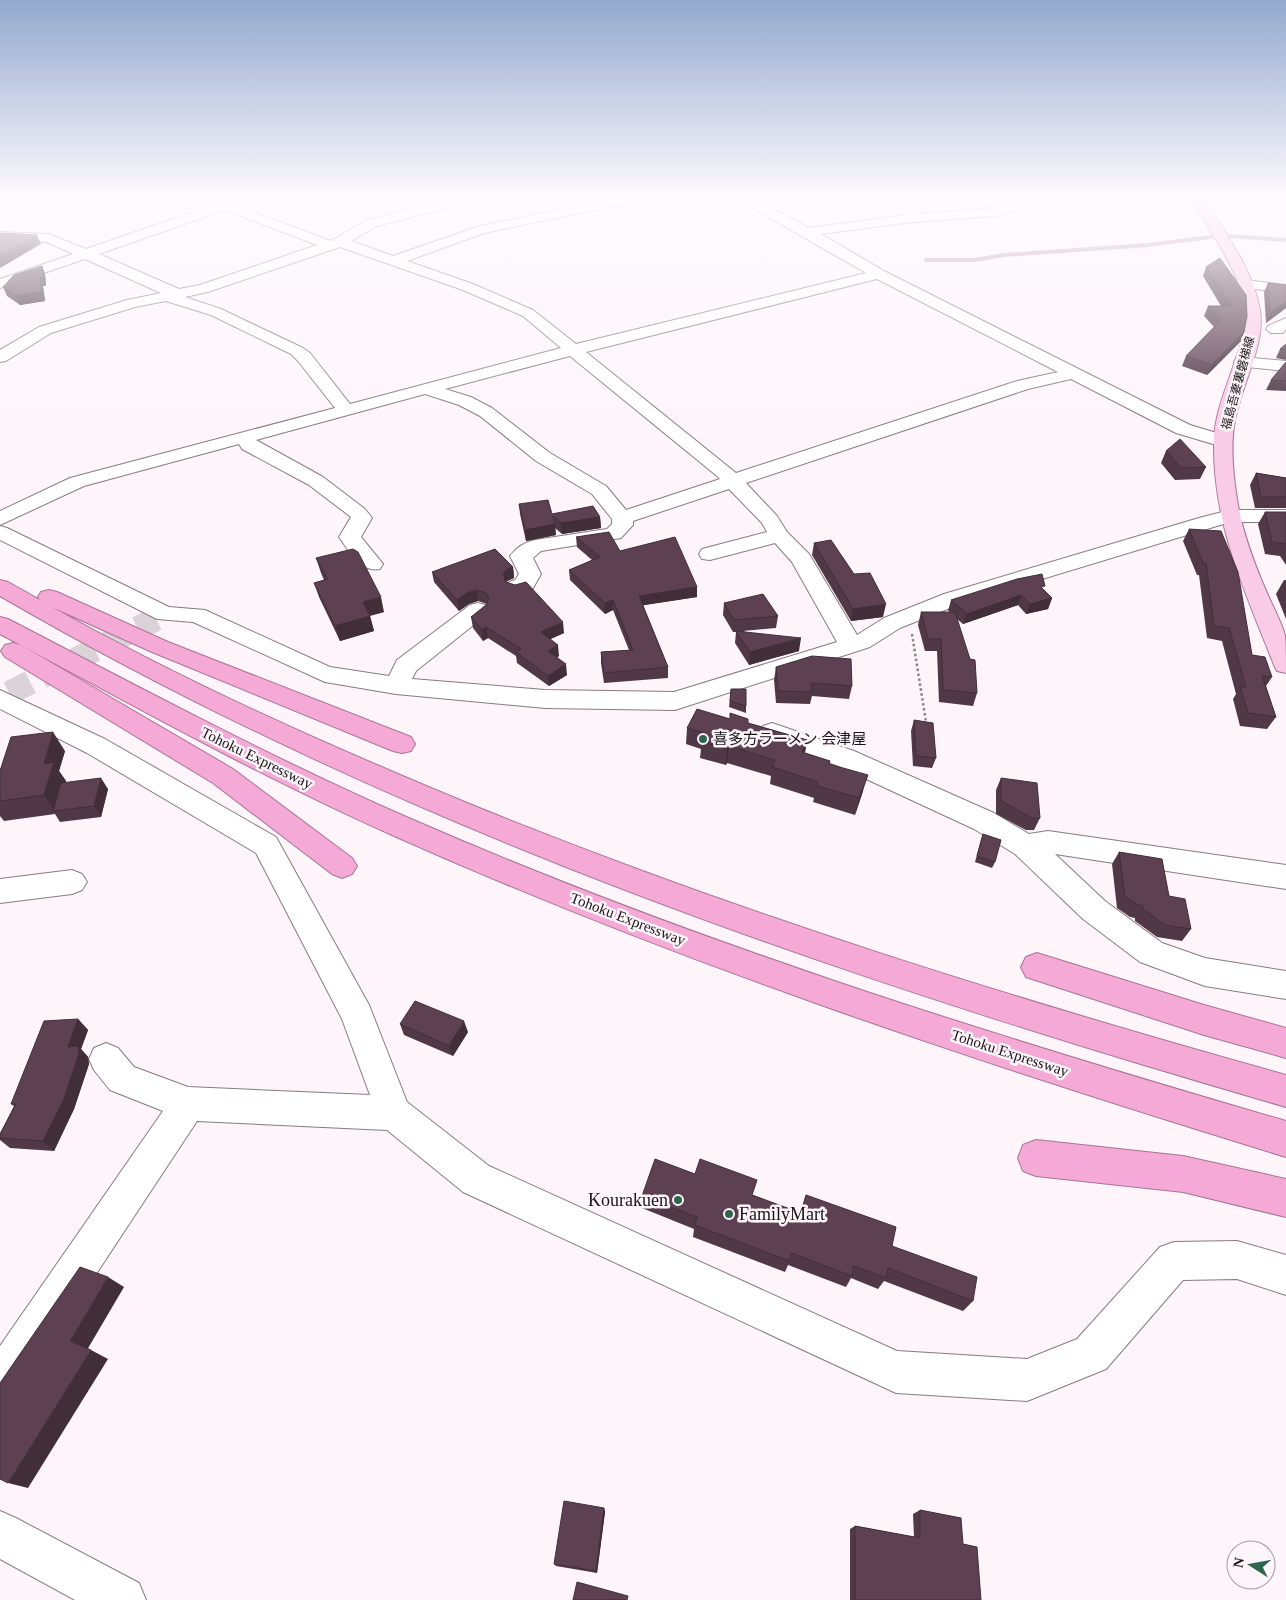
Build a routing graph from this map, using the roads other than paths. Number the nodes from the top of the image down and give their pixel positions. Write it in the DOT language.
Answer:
graph roads {
  1 [pos="42,270"];
  2 [pos="119,270"];
  3 [pos="260,270"];
  4 [pos="416,270"];
  5 [pos="872,270"];
  6 [pos="1237,270"];
  7 [pos="879,274"];
  8 [pos="0,284"];
  9 [pos="1245,284"];
  10 [pos="1286,289"];
  11 [pos="171,295"];
  12 [pos="572,350"];
  13 [pos="0,357"];
  14 [pos="1242,362"];
  15 [pos="1286,366"];
  16 [pos="1074,373"];
  17 [pos="426,389"];
  18 [pos="346,410"];
  19 [pos="245,436"];
  20 [pos="1222,441"];
  21 [pos="731,480"];
  22 [pos="1230,516"];
  23 [pos="1286,516"];
  24 [pos="622,518"];
  25 [pos="0,520"];
  26 [pos="0,532"];
  27 [pos="779,535"];
  28 [pos="710,554"];
  29 [pos="372,564"];
  30 [pos="0,574"];
  31 [pos="0,587"];
  32 [pos="517,587"];
  33 [pos="478,610"];
  34 [pos="0,624"];
  35 [pos="0,643"];
  36 [pos="851,645"];
  37 [pos="1283,651"];
  38 [pos="396,686"];
  39 [pos="3,696"];
  40 [pos="675,701"];
  41 [pos="712,714"];
  42 [pos="748,725"];
  43 [pos="402,744"];
  44 [pos="1025,846"];
  45 [pos="342,866"];
  46 [pos="1286,877"];
  47 [pos="72,882"];
  48 [pos="0,890"];
  49 [pos="1037,967"];
  50 [pos="1286,985"];
  51 [pos="1286,1043"];
  52 [pos="106,1059"];
  53 [pos="1286,1091"];
  54 [pos="188,1104"];
  55 [pos="394,1113"];
  56 [pos="1286,1139"];
  57 [pos="1036,1158"];
  58 [pos="1286,1198"];
  59 [pos="1286,1275"];
  60 [pos="0,1382"];
  61 [pos="0,1534"];
  62 [pos="122,1600"];
  1 -- 8 [label="street"];
  2 -- 11 [label="street"];
  3 -- 11 [label="street"];
  4 -- 12 [label="street"];
  5 -- 7 [label="street"];
  6 -- 9 [label="main road, 福島吾妻裏磐梯線"];
  7 -- 12 [label="street"];
  7 -- 16 [label="street"];
  9 -- 10 [label="street"];
  9 -- 14 [label="main road, 福島吾妻裏磐梯線"];
  11 -- 13 [label="street"];
  11 -- 18 [label="street"];
  12 -- 17 [label="street"];
  12 -- 21 [label="street"];
  14 -- 15 [label="street"];
  14 -- 20 [label="main road, 福島吾妻裏磐梯線"];
  16 -- 20 [label="street"];
  16 -- 21 [label="street"];
  17 -- 18 [label="street"];
  17 -- 24 [label="street"];
  18 -- 19 [label="street"];
  19 -- 25 [label="street"];
  19 -- 29 [label="street"];
  20 -- 22 [label="main road, 福島吾妻裏磐梯線"];
  21 -- 24 [label="street"];
  21 -- 27 [label="street"];
  22 -- 23 [label="street"];
  22 -- 36 [label="street"];
  22 -- 37 [label="main road, 福島吾妻裏磐梯線"];
  24 -- 32 [label="street"];
  26 -- 38 [label="street"];
  27 -- 28 [label="street"];
  27 -- 36 [label="street"];
  30 -- 43 [label="highway"];
  31 -- 53 [label="highway"];
  33 -- 38 [label="street"];
  34 -- 56 [label="highway, Tohoku Expressway"];
  35 -- 45 [label="highway"];
  36 -- 40 [label="street"];
  38 -- 40 [label="street"];
  39 -- 55 [label="street"];
  40 -- 41 [label="street"];
  42 -- 44 [label="street"];
  44 -- 46 [label="street"];
  44 -- 50 [label="street"];
  47 -- 48 [label="street"];
  49 -- 51 [label="highway"];
  52 -- 54 [label="street"];
  54 -- 55 [label="street"];
  54 -- 60 [label="street"];
  55 -- 59 [label="street"];
  57 -- 58 [label="highway"];
  61 -- 62 [label="street"];
}
